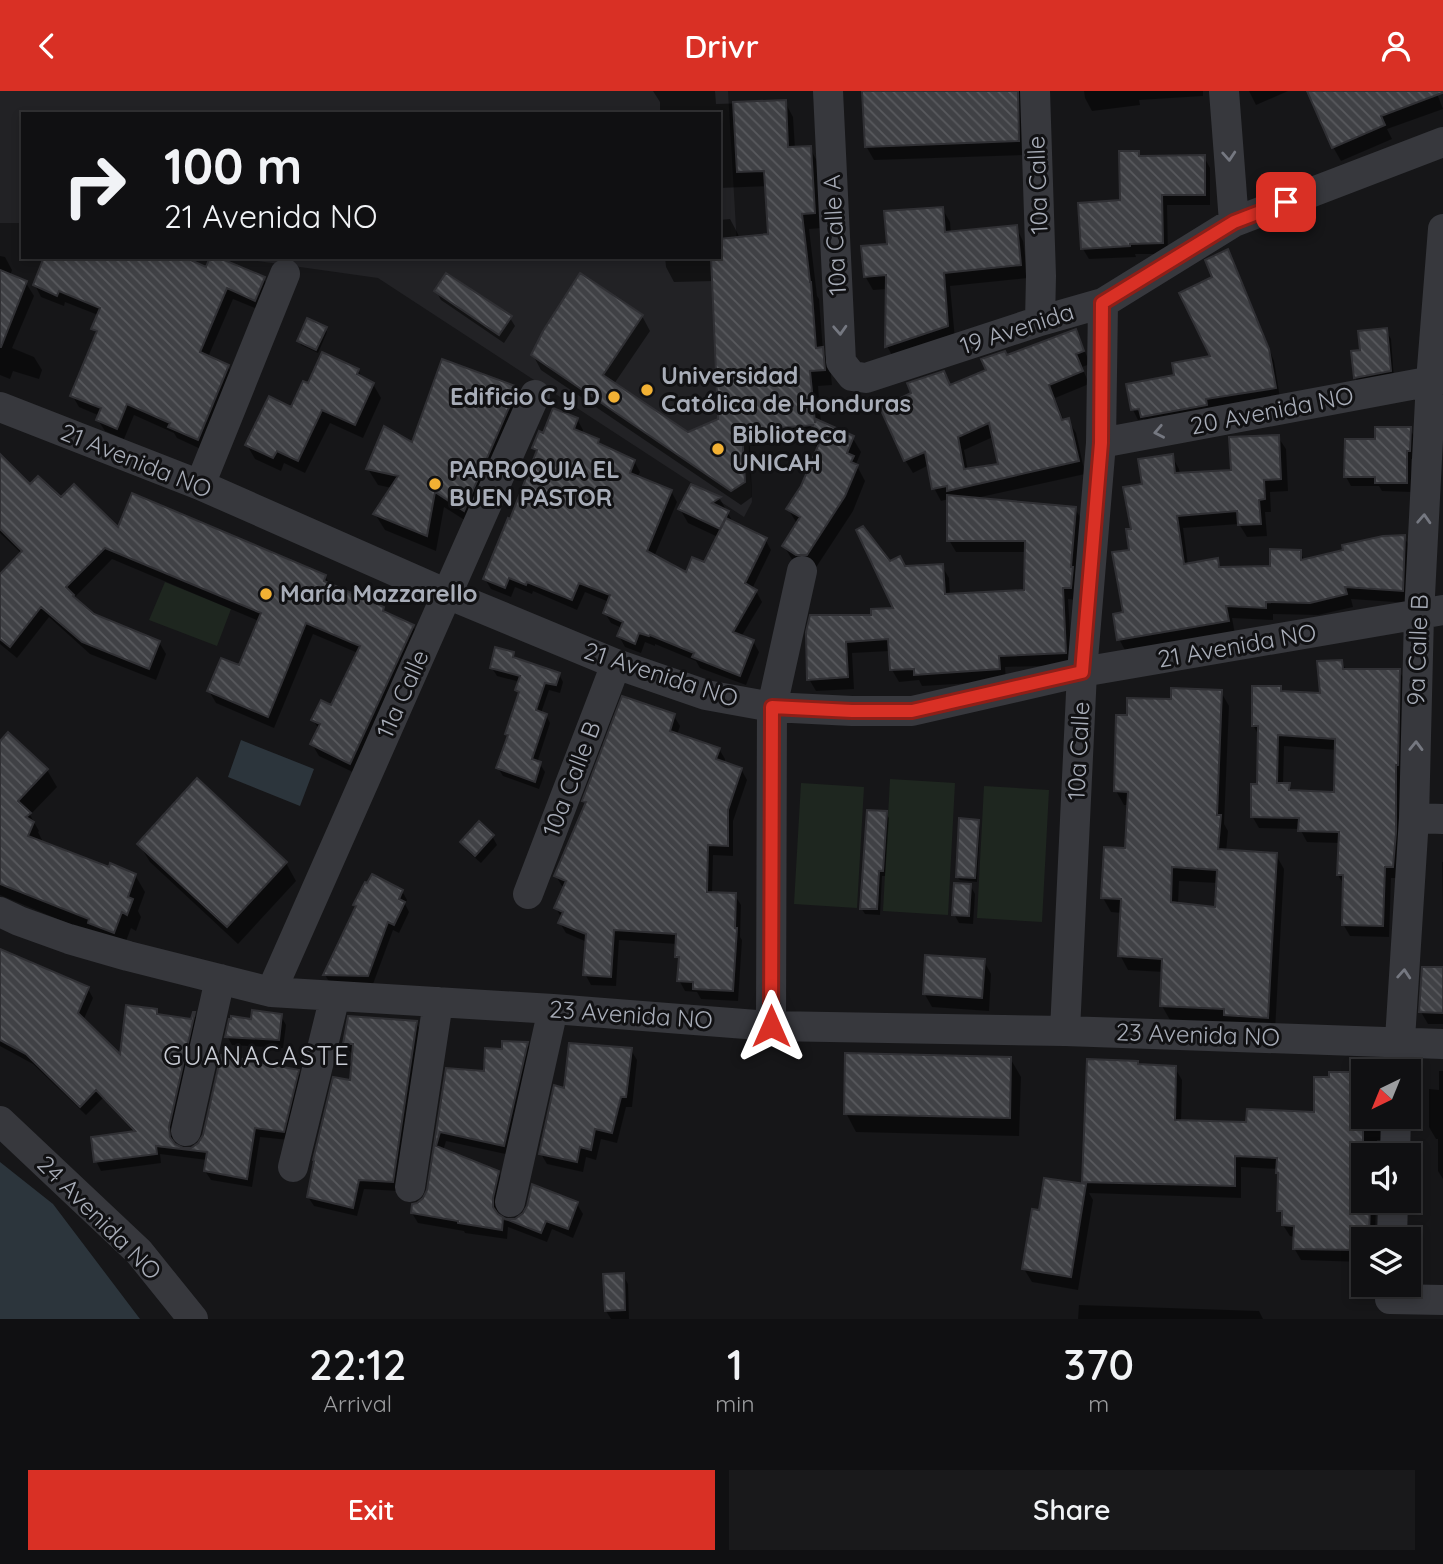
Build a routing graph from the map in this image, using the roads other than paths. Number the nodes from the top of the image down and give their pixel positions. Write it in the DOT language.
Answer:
graph roads {
  1 [pos="828,91"];
  2 [pos="1035,91"];
  3 [pos="1224,91"];
  4 [pos="1443,142"];
  5 [pos="1234,222"];
  6 [pos="1443,229"];
  7 [pos="285,274"];
  8 [pos="1102,303"];
  9 [pos="1040,321"];
  10 [pos="852,376"];
  11 [pos="1437,380"];
  12 [pos="535,395"];
  13 [pos="0,407"];
  14 [pos="1101,443"];
  15 [pos="200,485"];
  16 [pos="802,571"];
  17 [pos="447,594"];
  18 [pos="1431,613"];
  19 [pos="616,664"];
  20 [pos="1082,672"];
  21 [pos="772,707"];
  22 [pos="1429,819"];
  23 [pos="528,894"];
  24 [pos="0,912"];
  25 [pos="220,979"];
  26 [pos="271,992"];
  27 [pos="335,996"];
  28 [pos="438,1002"];
  29 [pos="553,1009"];
  30 [pos="771,1026"];
  31 [pos="1065,1031"];
  32 [pos="1399,1042"];
  33 [pos="1443,1044"];
  34 [pos="1398,1059"];
  35 [pos="0,1121"];
  36 [pos="186,1131"];
  37 [pos="293,1167"];
  38 [pos="410,1187"];
  39 [pos="510,1202"];
  40 [pos="1443,1300"];
  41 [pos="1390,1301"];
  42 [pos="193,1319"];
  1 -- 10 [label="street, 10a Calle A, one-way"];
  2 -- 9 [label="street, 10a Calle"];
  3 -- 5 [label="street, one-way"];
  4 -- 5 [label="street, 19 Avenida"];
  5 -- 8 [label="street, 19 Avenida"];
  6 -- 11 [label="street, 9a Calle B"];
  7 -- 15 [label="street"];
  8 -- 9 [label="street, 19 Avenida"];
  8 -- 14 [label="street, 10a Calle"];
  9 -- 10 [label="street, 19 Avenida"];
  11 -- 14 [label="street, 20 Avenida NO, one-way"];
  18 -- 11 [label="street, 9a Calle B, one-way"];
  12 -- 17 [label="street, 11a Calle"];
  13 -- 15 [label="street, 21 Avenida NO"];
  14 -- 20 [label="street, 10a Calle"];
  15 -- 17 [label="street, 21 Avenida NO"];
  16 -- 21 [label="street"];
  17 -- 19 [label="street, 21 Avenida NO"];
  17 -- 26 [label="street, 11a Calle"];
  18 -- 20 [label="street, 21 Avenida NO"];
  22 -- 18 [label="street, 9a Calle B, one-way"];
  19 -- 21 [label="street, 21 Avenida NO"];
  19 -- 23 [label="street, 10a Calle B"];
  20 -- 21 [label="street, 21 Avenida NO"];
  20 -- 31 [label="street, 10a Calle"];
  21 -- 30 [label="street"];
  32 -- 22 [label="street, 9a Calle B, one-way"];
  24 -- 25 [label="street, 23 Avenida NO"];
  25 -- 26 [label="street, 23 Avenida NO"];
  25 -- 36 [label="street"];
  26 -- 27 [label="street, 23 Avenida NO"];
  27 -- 28 [label="street, 23 Avenida NO"];
  27 -- 37 [label="street"];
  28 -- 29 [label="street, 23 Avenida NO"];
  28 -- 38 [label="street"];
  29 -- 30 [label="street, 23 Avenida NO"];
  29 -- 39 [label="street"];
  30 -- 31 [label="street, 23 Avenida NO"];
  31 -- 32 [label="street, 23 Avenida NO"];
  32 -- 33 [label="street, 23 Avenida NO"];
  32 -- 34 [label="street, 9a Calle B"];
  35 -- 42 [label="street, 24 Avenida NO"];
  40 -- 41 [label="street"];
}
